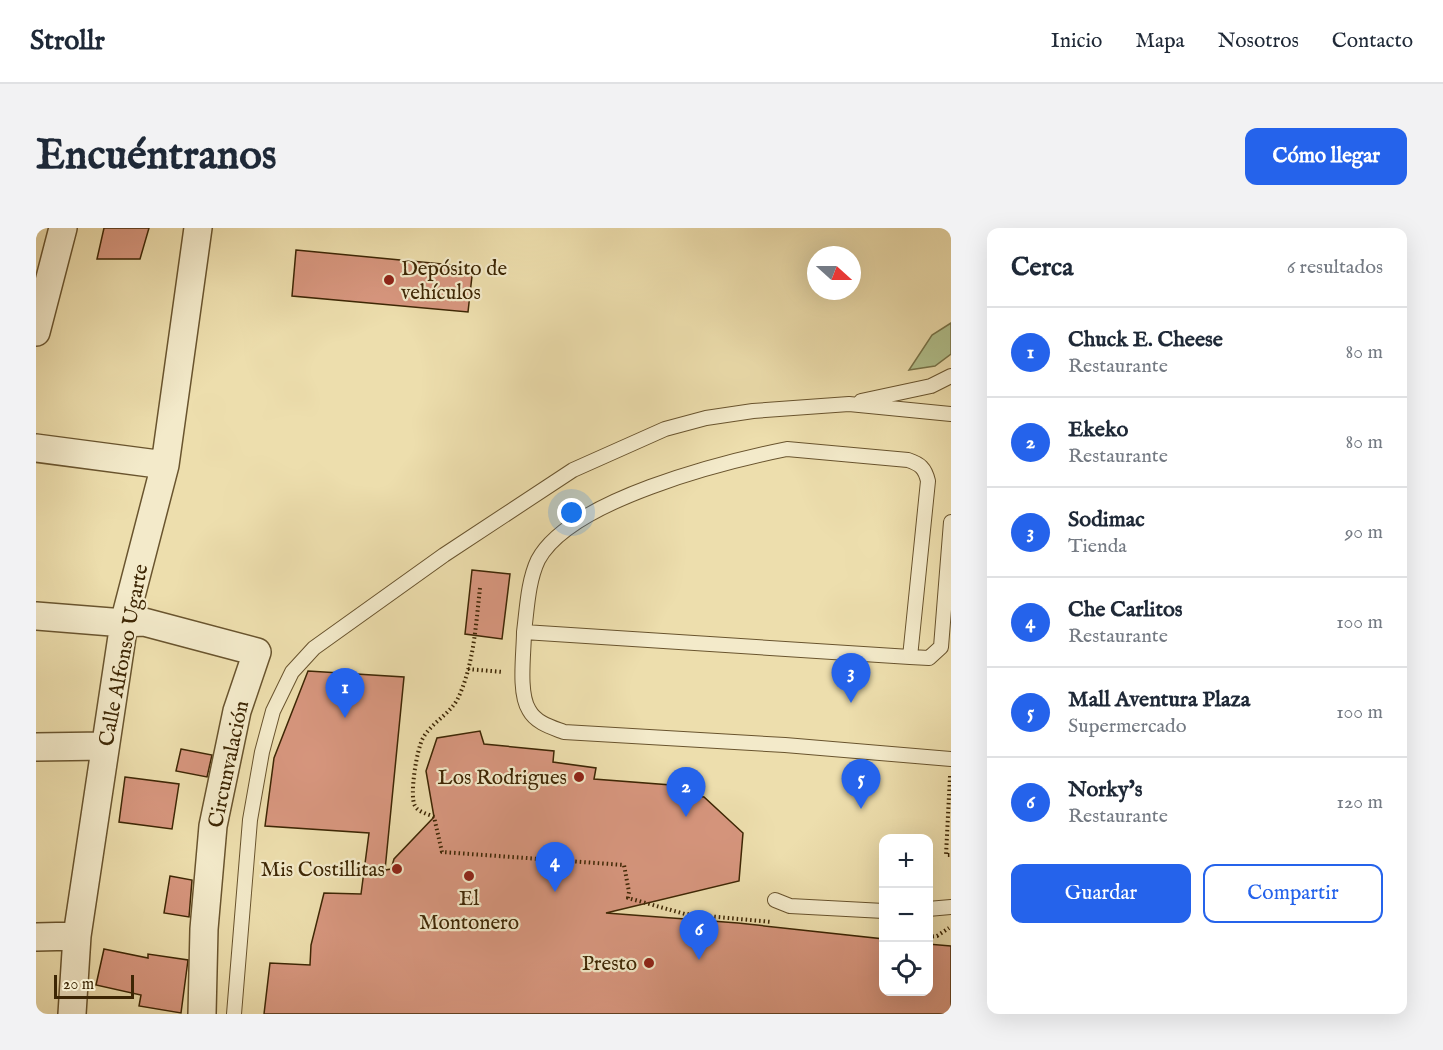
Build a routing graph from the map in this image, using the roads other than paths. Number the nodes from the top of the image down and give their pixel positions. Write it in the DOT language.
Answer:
graph roads {
  1 [pos="198,228"];
  2 [pos="55,234"];
  3 [pos="36,332"];
  4 [pos="951,376"];
  5 [pos="849,404"];
  6 [pos="951,414"];
  7 [pos="36,448"];
  8 [pos="165,465"];
  9 [pos="951,522"];
  10 [pos="36,615"];
  11 [pos="124,623"];
  12 [pos="524,632"];
  13 [pos="910,657"];
  14 [pos="105,746"];
  15 [pos="36,747"];
  16 [pos="951,759"];
  17 [pos="775,900"];
  18 [pos="951,907"];
  19 [pos="933,909"];
  20 [pos="879,911"];
  21 [pos="77,936"];
  22 [pos="36,937"];
  23 [pos="72,1014"];
  24 [pos="202,1014"];
  25 [pos="234,1014"];
  1 -- 8 [label="street, Calle Alfonso Ugarte"];
  2 -- 3 [label="street"];
  4 -- 5 [label="lane"];
  5 -- 6 [label="lane"];
  5 -- 25 [label="lane"];
  7 -- 8 [label="street"];
  8 -- 11 [label="street, Calle Alfonso Ugarte"];
  9 -- 13 [label="lane"];
  10 -- 11 [label="street"];
  11 -- 14 [label="street, Calle Alfonso Ugarte"];
  11 -- 24 [label="street, Circunvalación"];
  12 -- 13 [label="lane"];
  12 -- 13 [label="lane"];
  12 -- 16 [label="lane"];
  14 -- 15 [label="street"];
  14 -- 21 [label="street, Calle Alfonso Ugarte"];
  17 -- 20 [label="lane"];
  18 -- 19 [label="lane"];
  21 -- 22 [label="street"];
  21 -- 23 [label="street, Calle Alfonso Ugarte"];
}
